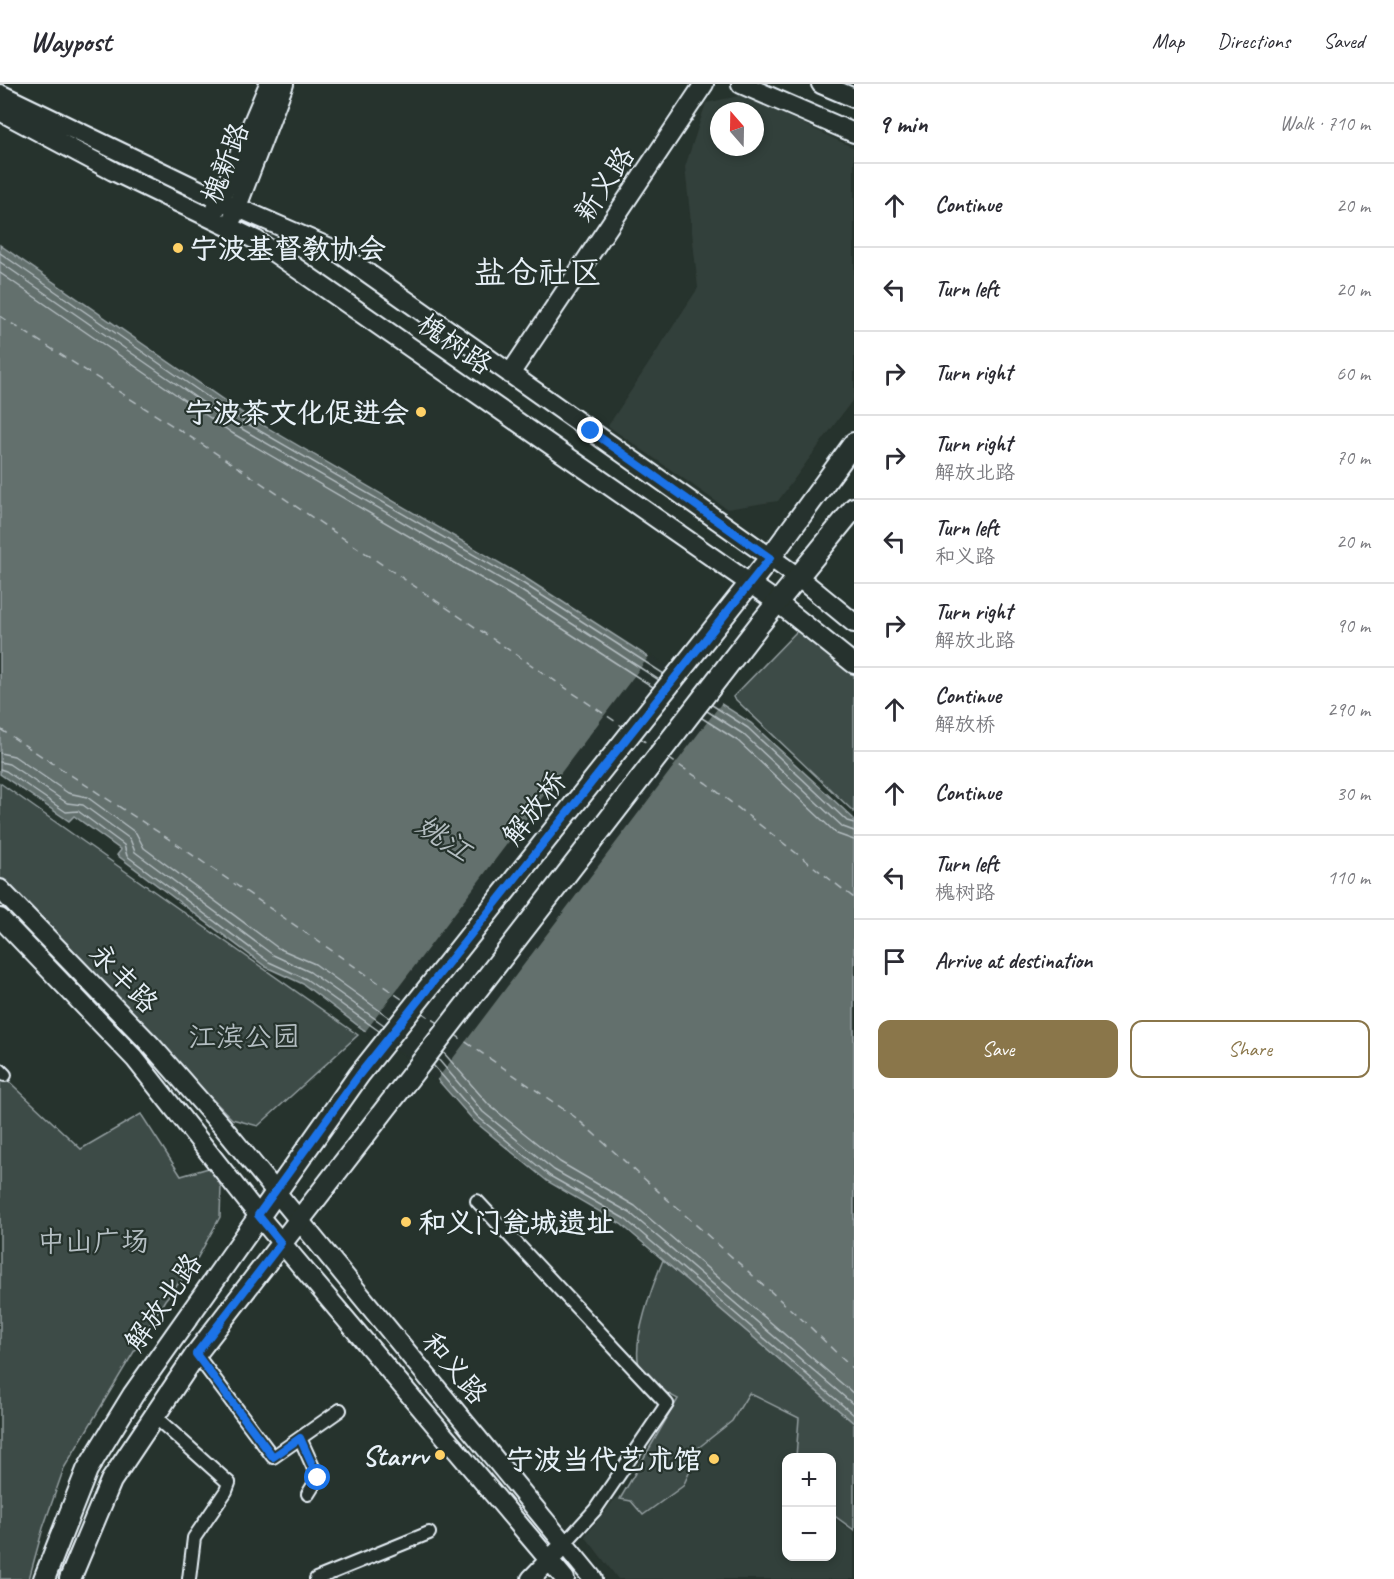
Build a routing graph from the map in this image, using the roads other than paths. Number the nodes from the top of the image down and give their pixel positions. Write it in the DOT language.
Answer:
graph roads {
  1 [pos="269,84"];
  2 [pos="284,84"];
  3 [pos="704,84"];
  4 [pos="741,84"];
  5 [pos="821,84"];
  6 [pos="0,94"];
  7 [pos="854,98"];
  8 [pos="0,111"];
  9 [pos="854,134"];
  10 [pos="228,204"];
  11 [pos="212,219"];
  12 [pos="230,227"];
  13 [pos="510,374"];
  14 [pos="854,443"];
  15 [pos="854,508"];
  16 [pos="770,558"];
  17 [pos="798,577"];
  18 [pos="749,583"];
  19 [pos="778,603"];
  20 [pos="854,624"];
  21 [pos="854,664"];
  22 [pos="0,889"];
  23 [pos="0,918"];
  24 [pos="359,1075"];
  25 [pos="275,1191"];
  26 [pos="477,1201"];
  27 [pos="258,1215"];
  28 [pos="298,1221"];
  29 [pos="281,1243"];
  30 [pos="196,1354"];
  31 [pos="340,1410"];
  32 [pos="153,1415"];
  33 [pos="300,1438"];
  34 [pos="308,1494"];
  35 [pos="429,1533"];
  36 [pos="565,1543"];
  37 [pos="550,1561"];
  38 [pos="44,1579"];
  39 [pos="70,1579"];
  40 [pos="189,1579"];
  41 [pos="316,1579"];
  42 [pos="531,1579"];
  43 [pos="565,1579"];
  44 [pos="593,1579"];
  1 -- 10 [label="main road, 槐新路"];
  2 -- 10 [label="main road, 槐新路"];
  3 -- 13 [label="main road, 新义路"];
  4 -- 9 [label="main road"];
  5 -- 7 [label="main road"];
  6 -- 10 [label="main road, 槐树路"];
  8 -- 11 [label="main road, 槐树路"];
  10 -- 11 [label="main road, 槐新路"];
  10 -- 12 [label="main road, 槐新路"];
  10 -- 13 [label="main road, 槐树路"];
  11 -- 12 [label="main road, 槐树路"];
  12 -- 18 [label="main road, 槐树路"];
  13 -- 16 [label="main road, 槐树路"];
  14 -- 16 [label="main road, 解放桥"];
  15 -- 17 [label="main road"];
  16 -- 17 [label="main road, 槐树路"];
  16 -- 18 [label="main road, 解放桥"];
  17 -- 19 [label="main road"];
  17 -- 20 [label="main road, 槐树路"];
  18 -- 19 [label="main road, 槐树路"];
  18 -- 24 [label="main road, 解放桥"];
  19 -- 21 [label="main road, 槐树路"];
  19 -- 28 [label="main road, 解放北路"];
  22 -- 25 [label="main road, 永丰路"];
  23 -- 27 [label="main road, 永丰路"];
  24 -- 25 [label="main road, 解放北路"];
  25 -- 27 [label="main road, 解放北路"];
  25 -- 28 [label="main road, 和义路"];
  26 -- 36 [label="street"];
  27 -- 29 [label="main road, 和义路"];
  27 -- 38 [label="main road, 解放北路"];
  28 -- 29 [label="main road, 解放北路"];
  28 -- 36 [label="main road, 和义路"];
  29 -- 30 [label="main road, 解放北路"];
  29 -- 37 [label="main road, 和义路"];
  30 -- 32 [label="main road, 解放北路"];
  30 -- 33 [label="street"];
  31 -- 33 [label="street"];
  32 -- 39 [label="main road, 解放北路"];
  32 -- 40 [label="street"];
  33 -- 34 [label="street"];
  35 -- 41 [label="street"];
  36 -- 37 [label="main road"];
  36 -- 44 [label="main road, 和义路"];
  37 -- 42 [label="main road"];
  37 -- 43 [label="main road, 和义路"];
}
